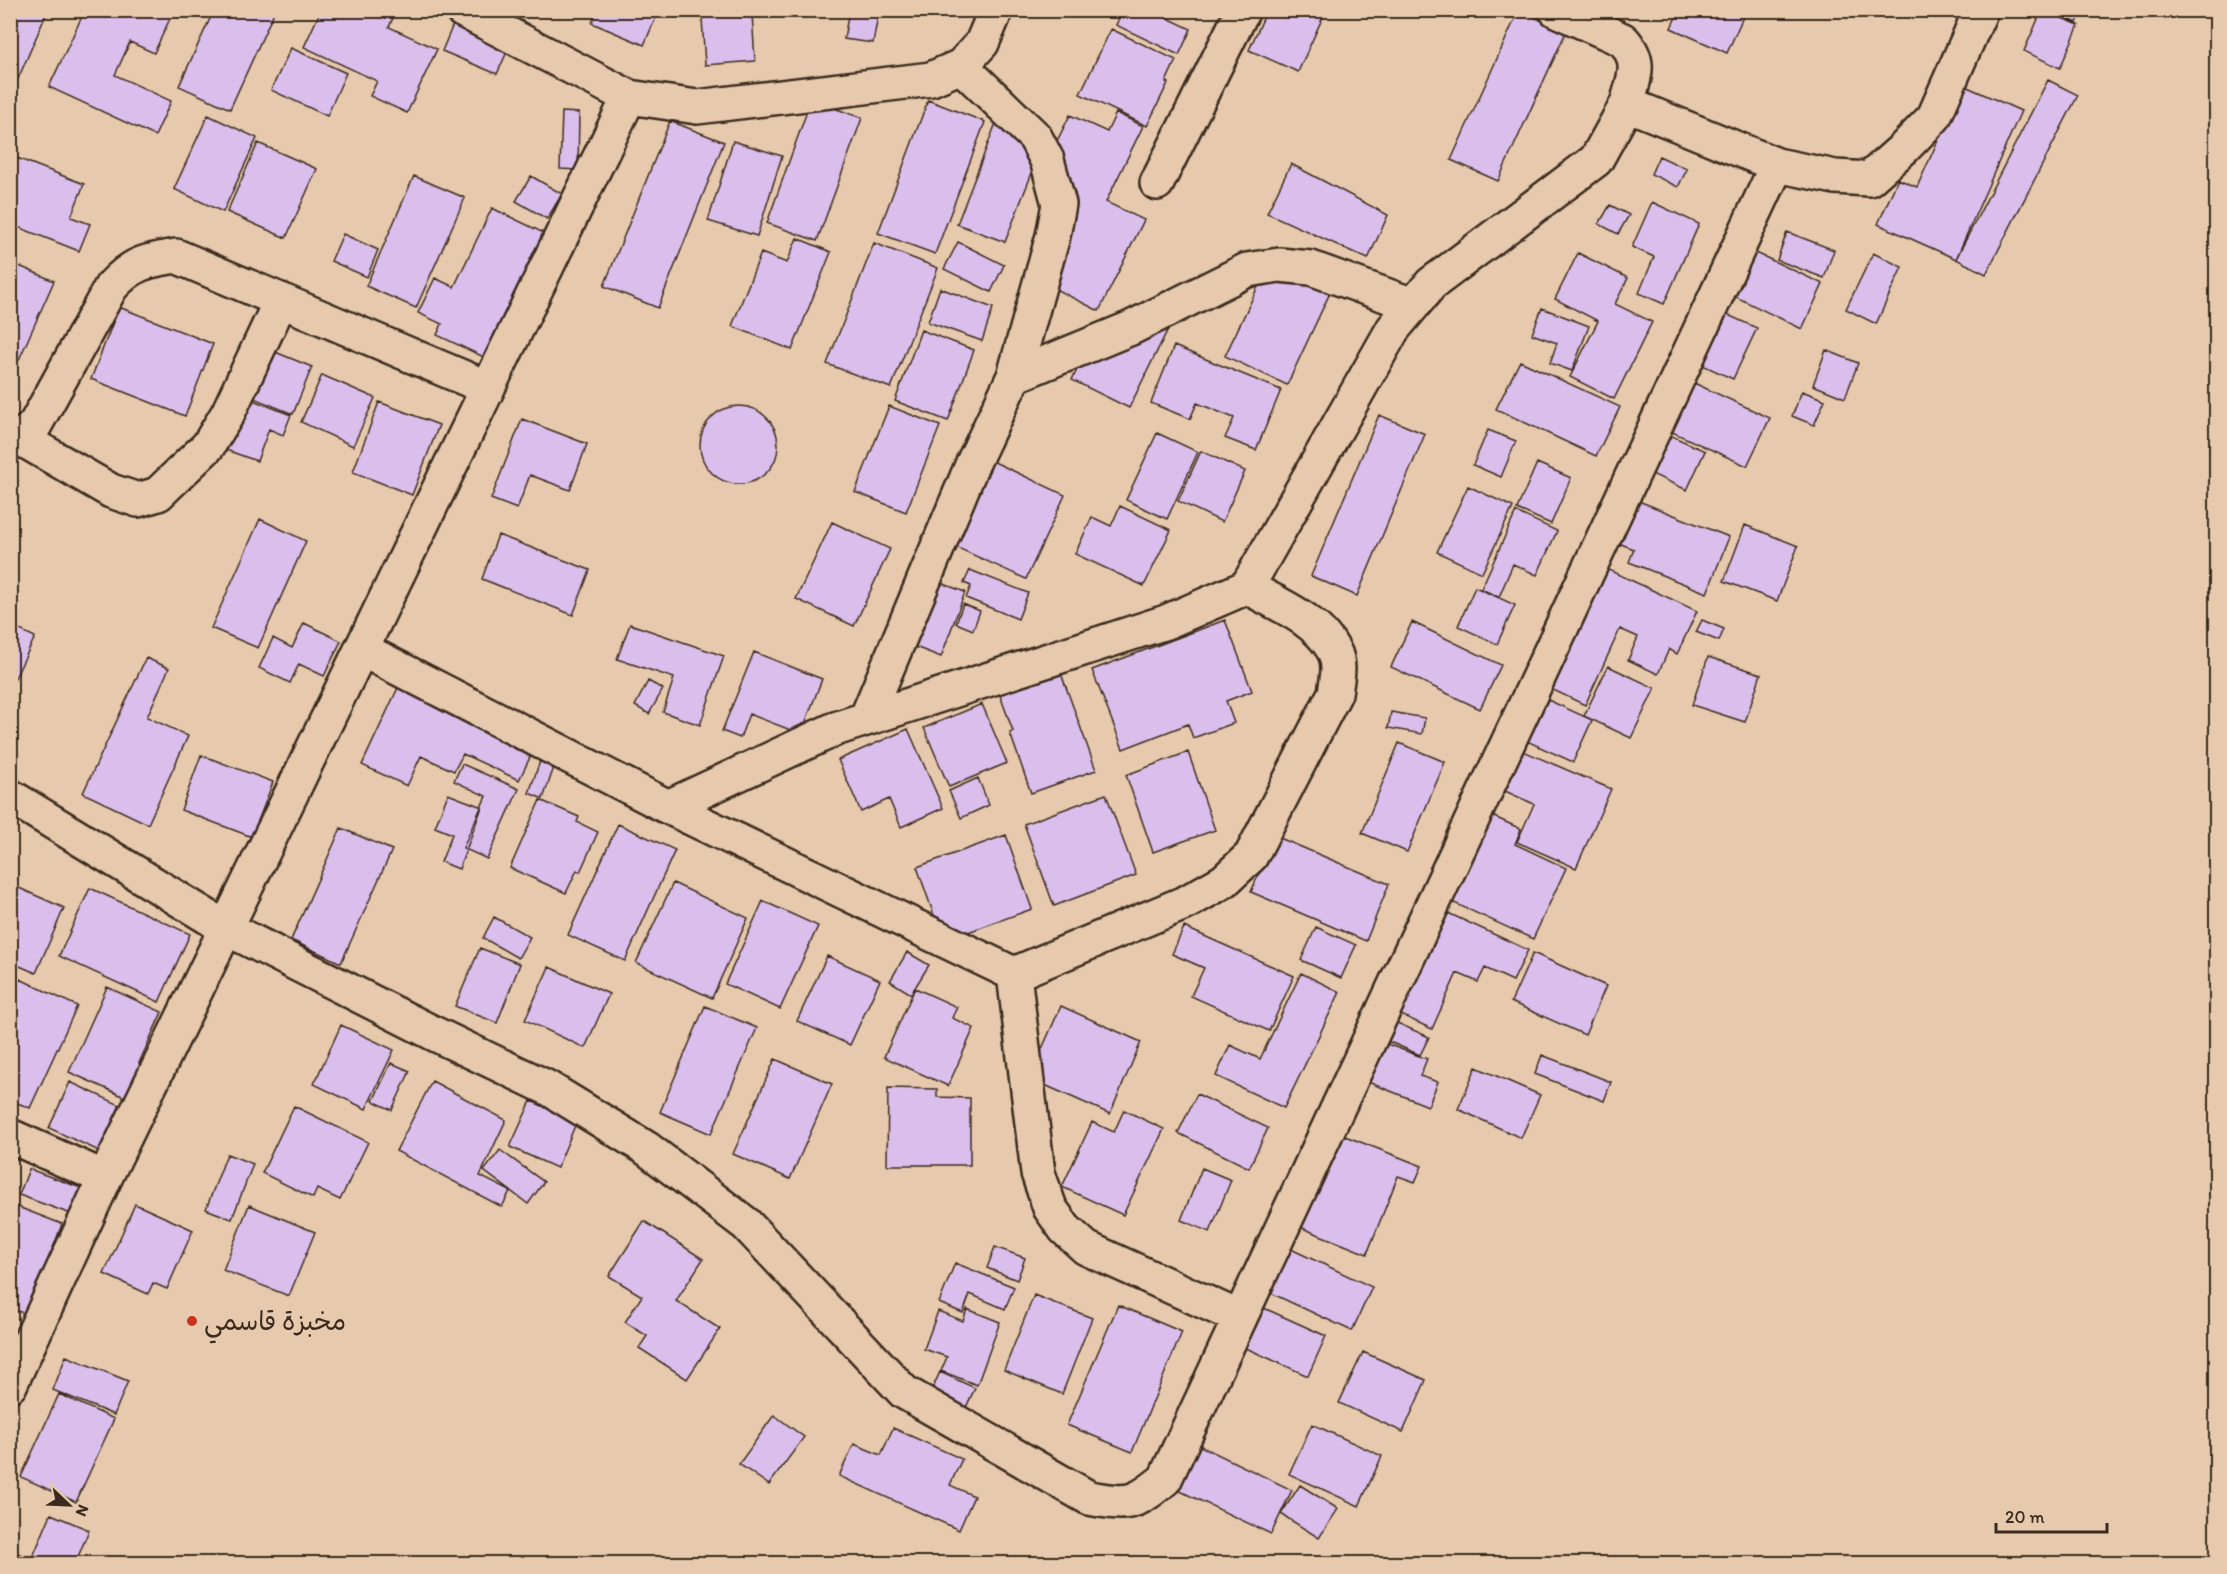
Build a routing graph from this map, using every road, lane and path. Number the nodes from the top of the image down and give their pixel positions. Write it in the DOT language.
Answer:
graph roads {
  1 [pos="462,10"];
  2 [pos="996,10"];
  3 [pos="1243,10"];
  4 [pos="1556,10"];
  5 [pos="1981,10"];
  6 [pos="961,66"];
  7 [pos="628,97"];
  8 [pos="1627,104"];
  9 [pos="1777,165"];
  10 [pos="1157,183"];
  11 [pos="281,300"];
  12 [pos="1413,305"];
  13 [pos="1014,376"];
  14 [pos="488,388"];
  15 [pos="15,439"];
  16 [pos="1247,587"];
  17 [pos="361,649"];
  18 [pos="866,719"];
  19 [pos="10,796"];
  20 [pos="668,807"];
  21 [pos="226,928"];
  22 [pos="1014,974"];
  23 [pos="10,1136"];
  24 [pos="105,1178"];
  25 [pos="1239,1317"];
  26 [pos="10,1385"];
  1 -- 7 [label="street"];
  2 -- 6 [label="street"];
  3 -- 10 [label="street"];
  4 -- 8 [label="street"];
  5 -- 9 [label="street"];
  6 -- 7 [label="street"];
  6 -- 13 [label="street"];
  7 -- 14 [label="street"];
  8 -- 9 [label="street"];
  8 -- 12 [label="street"];
  9 -- 25 [label="street"];
  11 -- 14 [label="street"];
  11 -- 15 [label="street"];
  11 -- 15 [label="street"];
  12 -- 13 [label="street"];
  12 -- 16 [label="street"];
  13 -- 18 [label="street"];
  14 -- 17 [label="street"];
  16 -- 18 [label="street"];
  16 -- 22 [label="street"];
  17 -- 20 [label="street"];
  17 -- 21 [label="street"];
  18 -- 20 [label="street"];
  19 -- 21 [label="street"];
  20 -- 22 [label="street"];
  21 -- 24 [label="street"];
  21 -- 25 [label="street"];
  22 -- 25 [label="street"];
  23 -- 24 [label="street"];
  24 -- 26 [label="street"];
}
